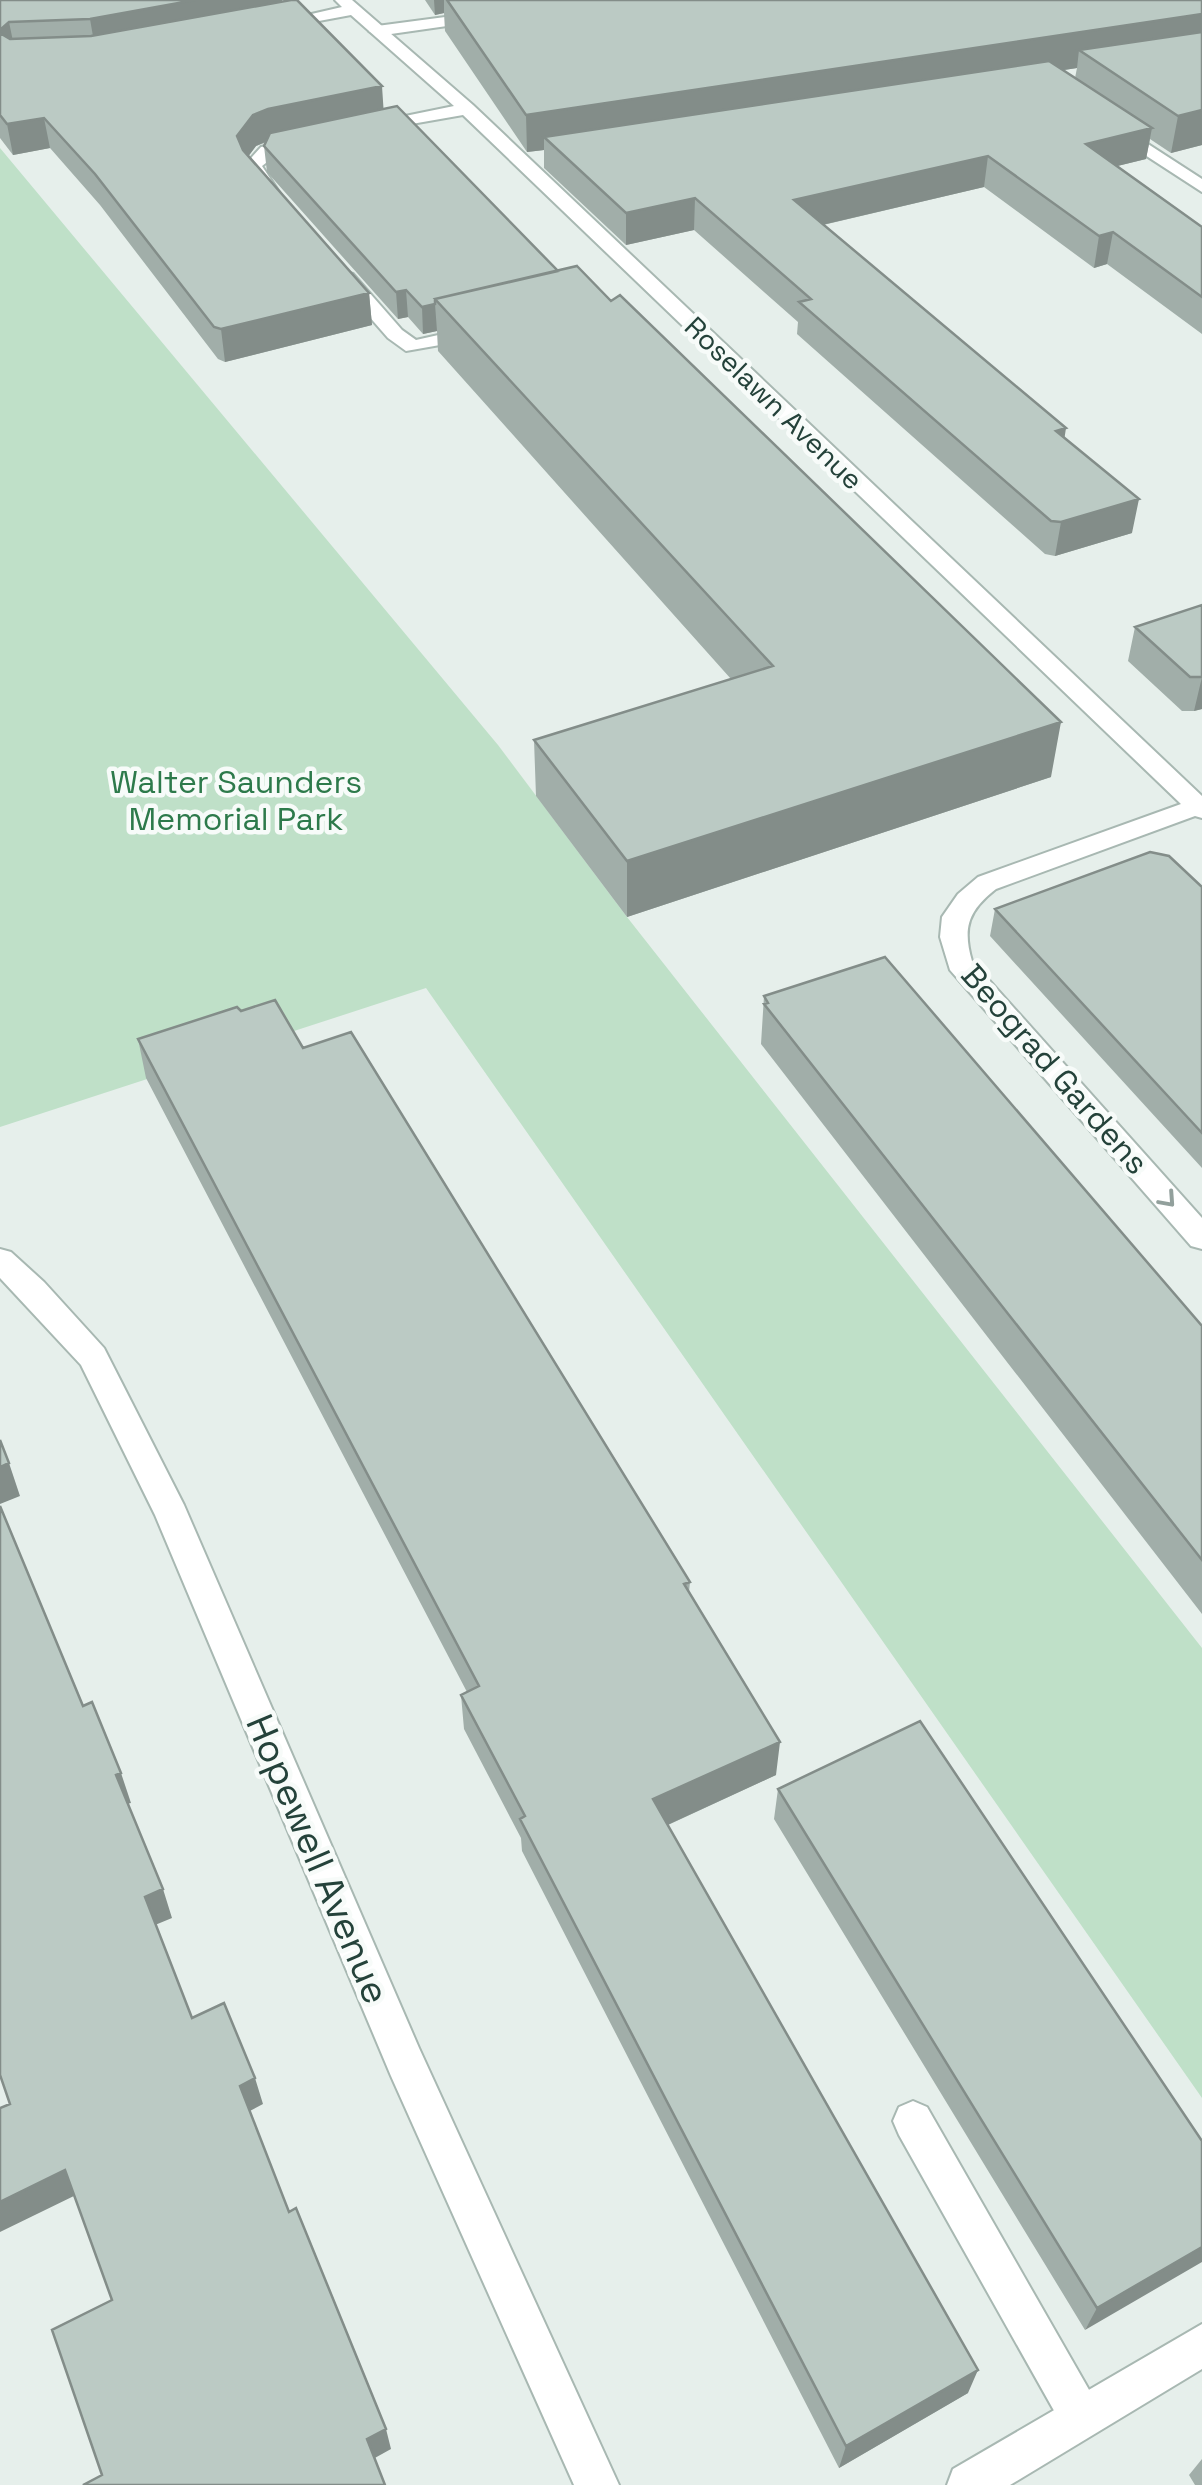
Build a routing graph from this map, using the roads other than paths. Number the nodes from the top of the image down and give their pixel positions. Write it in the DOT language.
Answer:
graph roads {
  1 [pos="348,5"];
  2 [pos="500,15"];
  3 [pos="249,29"];
  4 [pos="377,31"];
  5 [pos="467,109"];
  6 [pos="1099,117"];
  7 [pos="355,132"];
  8 [pos="317,139"];
  9 [pos="547,158"];
  10 [pos="519,162"];
  11 [pos="1202,188"];
  12 [pos="280,204"];
  13 [pos="332,262"];
  14 [pos="503,326"];
  15 [pos="1201,807"];
  16 [pos="1202,1238"];
  17 [pos="0,1260"];
  18 [pos="914,2121"];
  19 [pos="1202,2345"];
  20 [pos="1081,2417"];
  21 [pos="597,2485"];
  22 [pos="969,2485"];
  1 -- 3 [label="street"];
  1 -- 4 [label="street, Roselawn Avenue"];
  2 -- 4 [label="street"];
  4 -- 5 [label="street, Roselawn Avenue"];
  5 -- 7 [label="street"];
  5 -- 10 [label="street, Roselawn Avenue"];
  6 -- 11 [label="street"];
  8 -- 12 [label="street"];
  9 -- 10 [label="street"];
  10 -- 15 [label="street, Roselawn Avenue"];
  13 -- 14 [label="street"];
  15 -- 16 [label="street, Beograd Gardens, one-way"];
  17 -- 21 [label="street, Hopewell Avenue"];
  18 -- 20 [label="street"];
  19 -- 20 [label="street"];
  20 -- 22 [label="street"];
}
